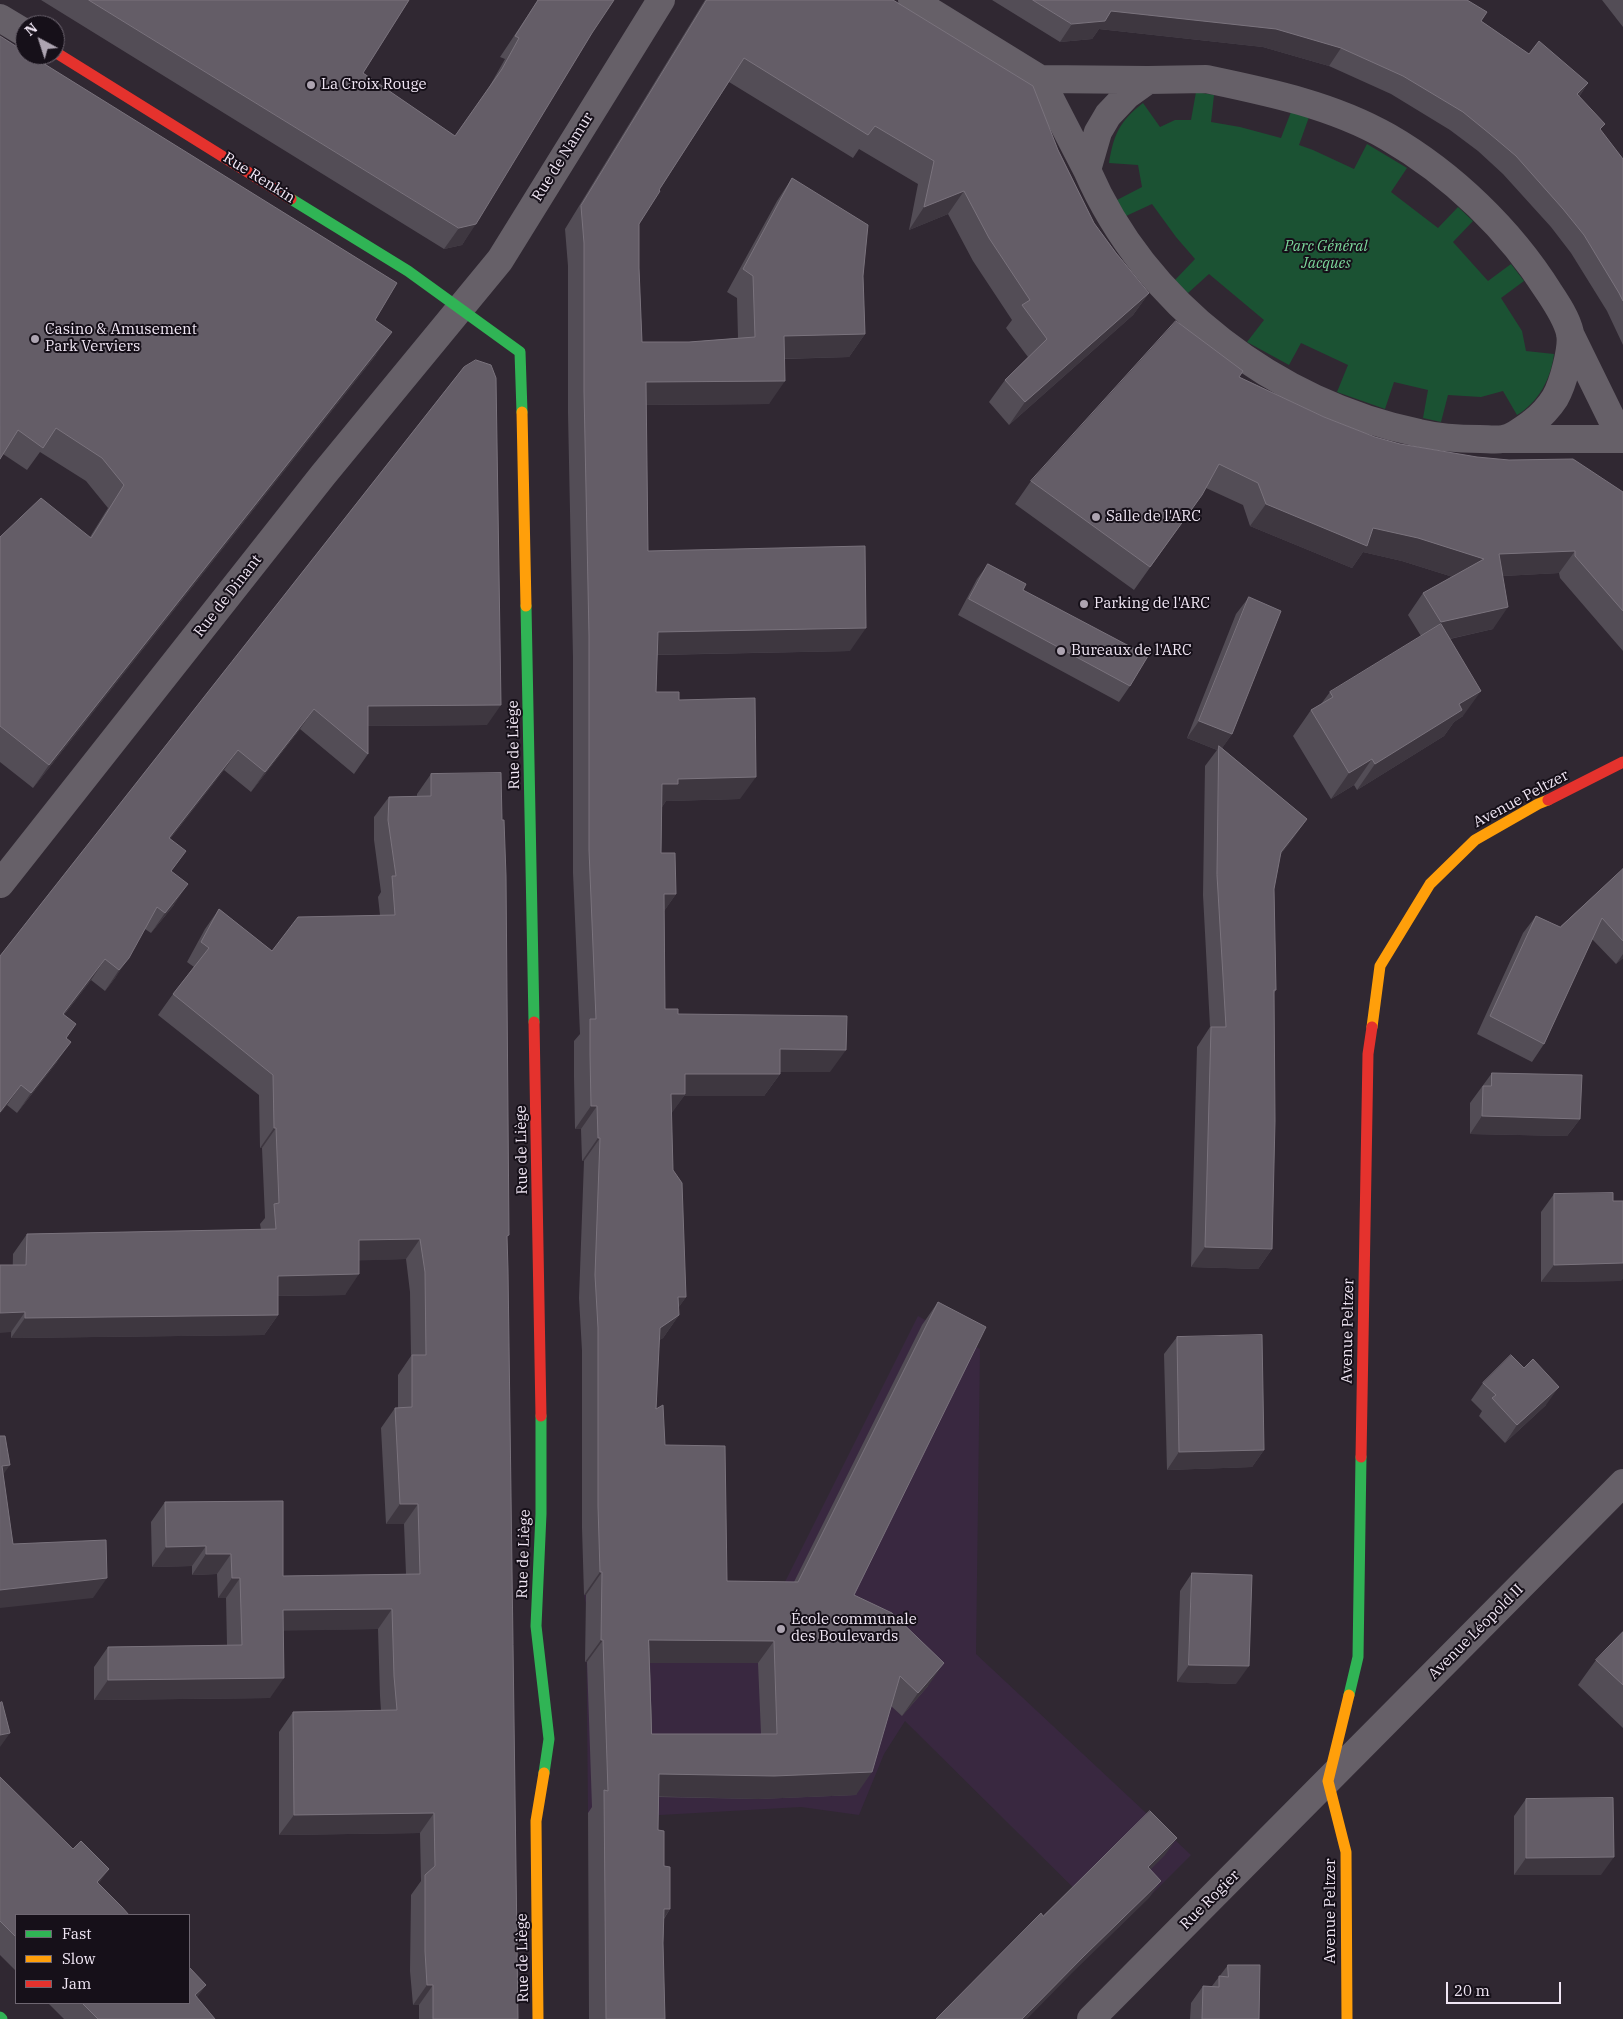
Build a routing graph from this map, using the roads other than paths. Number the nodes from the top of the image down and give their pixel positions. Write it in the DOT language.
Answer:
graph roads {
  1 [pos="661,0"];
  2 [pos="912,0"];
  3 [pos="0,18"];
  4 [pos="15,27"];
  5 [pos="65,58"];
  6 [pos="1040,80"];
  7 [pos="1148,80"];
  8 [pos="1087,170"];
  9 [pos="459,310"];
  10 [pos="1570,334"];
  11 [pos="1622,438"];
  12 [pos="1505,439"];
  13 [pos="1623,762"];
  14 [pos="0,884"];
  15 [pos="1623,1483"];
  16 [pos="1328,1781"];
  17 [pos="538,2019"];
  18 [pos="1091,2019"];
  19 [pos="1347,2019"];
  1 -- 9 [label="street, Rue de Namur"];
  2 -- 6 [label="street"];
  3 -- 4 [label="street"];
  5 -- 9 [label="street, Rue Renkin"];
  6 -- 7 [label="street"];
  6 -- 8 [label="street"];
  7 -- 8 [label="street"];
  7 -- 10 [label="street"];
  8 -- 12 [label="street"];
  9 -- 14 [label="street, Rue de Dinant"];
  9 -- 17 [label="street, Rue de Liège"];
  10 -- 11 [label="street"];
  10 -- 12 [label="street"];
  11 -- 12 [label="street"];
  13 -- 16 [label="street, Avenue Peltzer"];
  15 -- 16 [label="street, Avenue Léopold II"];
  16 -- 18 [label="street, Rue Rogier"];
  16 -- 19 [label="street, Avenue Peltzer"];
}
